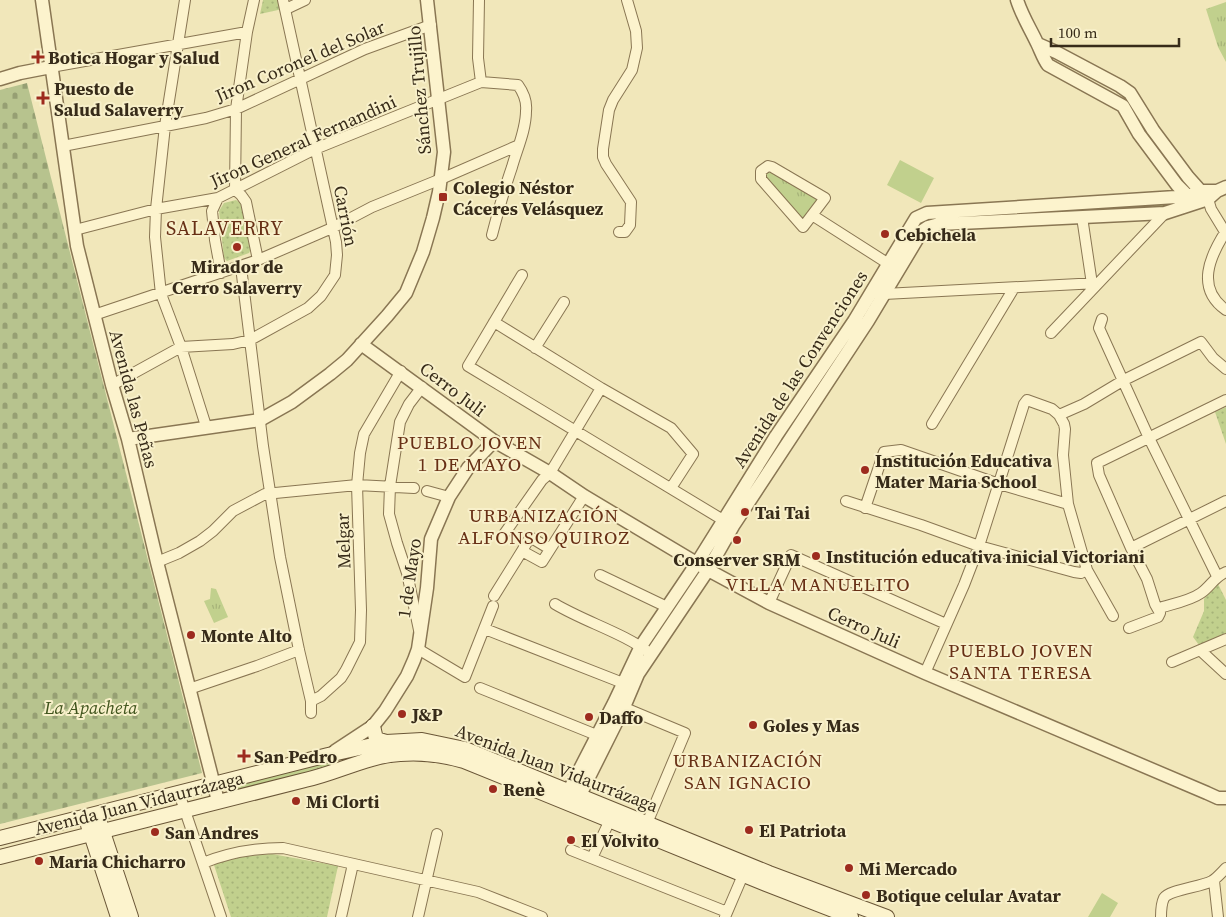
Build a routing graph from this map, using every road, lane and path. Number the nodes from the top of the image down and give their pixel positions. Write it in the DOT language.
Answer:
graph roads {
  1 [pos="42,0"];
  2 [pos="185,0"];
  3 [pos="254,0"];
  4 [pos="305,0"];
  5 [pos="427,0"];
  6 [pos="479,0"];
  7 [pos="627,0"];
  8 [pos="1017,0"];
  9 [pos="284,5"];
  10 [pos="431,26"];
  11 [pos="247,32"];
  12 [pos="179,43"];
  13 [pos="51,67"];
  14 [pos="0,79"];
  15 [pos="300,80"];
  16 [pos="481,82"];
  17 [pos="439,99"];
  18 [pos="236,109"];
  19 [pos="165,126"];
  20 [pos="519,145"];
  21 [pos="63,146"];
  22 [pos="315,149"];
  23 [pos="442,179"];
  24 [pos="235,190"];
  25 [pos="1207,197"];
  26 [pos="218,198"];
  27 [pos="156,209"];
  28 [pos="1165,213"];
  29 [pos="812,215"];
  30 [pos="1082,217"];
  31 [pos="332,228"];
  32 [pos="75,230"];
  33 [pos="1226,231"];
  34 [pos="619,232"];
  35 [pos="492,235"];
  36 [pos="258,260"];
  37 [pos="893,266"];
  38 [pos="241,267"];
  39 [pos="221,273"];
  40 [pos="522,276"];
  41 [pos="1095,284"];
  42 [pos="1014,288"];
  43 [pos="161,294"];
  44 [pos="884,294"];
  45 [pos="564,302"];
  46 [pos="1226,310"];
  47 [pos="94,316"];
  48 [pos="1102,320"];
  49 [pos="494,322"];
  50 [pos="1051,333"];
  51 [pos="250,340"];
  52 [pos="361,344"];
  53 [pos="181,347"];
  54 [pos="535,348"];
  55 [pos="1226,369"];
  56 [pos="401,371"];
  57 [pos="1124,380"];
  58 [pos="819,383"];
  59 [pos="112,385"];
  60 [pos="422,388"];
  61 [pos="600,388"];
  62 [pos="1226,400"];
  63 [pos="1059,415"];
  64 [pos="260,420"];
  65 [pos="932,424"];
  66 [pos="206,426"];
  67 [pos="575,431"];
  68 [pos="1149,438"];
  69 [pos="128,439"];
  70 [pos="494,440"];
  71 [pos="550,473"];
  72 [pos="999,484"];
  73 [pos="357,485"];
  74 [pos="390,486"];
  75 [pos="414,488"];
  76 [pos="672,488"];
  77 [pos="427,491"];
  78 [pos="270,493"];
  79 [pos="584,496"];
  80 [pos="449,497"];
  81 [pos="1226,501"];
  82 [pos="846,502"];
  83 [pos="1068,504"];
  84 [pos="865,508"];
  85 [pos="1190,520"];
  86 [pos="728,523"];
  87 [pos="502,537"];
  88 [pos="979,546"];
  89 [pos="1131,548"];
  90 [pos="550,549"];
  91 [pos="522,551"];
  92 [pos="157,562"];
  93 [pos="703,566"];
  94 [pos="1087,570"];
  95 [pos="1221,574"];
  96 [pos="600,575"];
  97 [pos="769,603"];
  98 [pos="555,604"];
  99 [pos="667,608"];
  100 [pos="1159,608"];
  101 [pos="1112,616"];
  102 [pos="946,624"];
  103 [pos="485,628"];
  104 [pos="1129,628"];
  105 [pos="419,633"];
  106 [pos="1226,639"];
  107 [pos="418,649"];
  108 [pos="299,650"];
  109 [pos="646,650"];
  110 [pos="1200,650"];
  111 [pos="1172,662"];
  112 [pos="925,673"];
  113 [pos="1226,674"];
  114 [pos="623,683"];
  115 [pos="480,688"];
  116 [pos="190,689"];
  117 [pos="311,701"];
  118 [pos="619,705"];
  119 [pos="311,713"];
  120 [pos="373,726"];
  121 [pos="603,737"];
  122 [pos="386,742"];
  123 [pos="368,746"];
  124 [pos="328,755"];
  125 [pos="354,765"];
  126 [pos="214,784"];
  127 [pos="179,793"];
  128 [pos="1226,798"];
  129 [pos="571,799"];
  130 [pos="218,802"];
  131 [pos="184,810"];
  132 [pos="92,815"];
  133 [pos="610,820"];
  134 [pos="645,828"];
  135 [pos="96,832"];
  136 [pos="437,834"];
  137 [pos="0,838"];
  138 [pos="571,850"];
  139 [pos="0,857"];
  140 [pos="592,858"];
  141 [pos="202,863"];
  142 [pos="352,864"];
  143 [pos="1226,868"];
  144 [pos="743,875"];
  145 [pos="426,880"];
  146 [pos="1214,880"];
  147 [pos="726,915"];
  148 [pos="118,917"];
  149 [pos="131,917"];
  150 [pos="221,917"];
  151 [pos="341,917"];
  152 [pos="418,917"];
  153 [pos="542,917"];
  154 [pos="852,917"];
  155 [pos="887,917"];
  156 [pos="1161,917"];
  157 [pos="1218,917"];
  1 -- 13 [label="street, Avenida las Peñas"];
  2 -- 12 [label="street"];
  3 -- 11 [label="street"];
  4 -- 9 [label="street"];
  5 -- 10 [label="street, Sánchez Trujillo"];
  6 -- 16 [label="street"];
  7 -- 34 [label="street"];
  8 -- 25 [label="street"];
  9 -- 15 [label="street, Carrión"];
  10 -- 15 [label="street, Jiron Coronel del Solar"];
  10 -- 17 [label="street, Sánchez Trujillo"];
  11 -- 12 [label="street"];
  11 -- 18 [label="street"];
  12 -- 13 [label="street"];
  12 -- 19 [label="street"];
  13 -- 14 [label="street"];
  13 -- 21 [label="street, Avenida las Peñas"];
  15 -- 18 [label="street, Jiron Coronel del Solar"];
  15 -- 22 [label="street, Carrión"];
  16 -- 17 [label="street, Jiron General Fernandini"];
  16 -- 20 [label="street"];
  17 -- 22 [label="street, Jiron General Fernandini"];
  17 -- 23 [label="street, Sánchez Trujillo"];
  18 -- 19 [label="street, Jiron Coronel del Solar"];
  18 -- 24 [label="street"];
  19 -- 21 [label="street, Jiron Coronel del Solar"];
  19 -- 27 [label="street"];
  20 -- 23 [label="street"];
  20 -- 35 [label="street"];
  21 -- 32 [label="street, Avenida las Peñas"];
  22 -- 24 [label="street, Jiron General Fernandini"];
  22 -- 31 [label="street, Carrión"];
  23 -- 31 [label="street"];
  23 -- 52 [label="street, Sánchez Trujillo"];
  24 -- 26 [label="street, Jiron General Fernandini"];
  24 -- 36 [label="street"];
  25 -- 28 [label="street, Avenida de las Convenciones"];
  25 -- 33 [label="street"];
  25 -- 37 [label="street, Avenida de las Convenciones"];
  26 -- 27 [label="street, Jiron General Fernandini"];
  26 -- 39 [label="street"];
  27 -- 32 [label="street, Jiron General Fernandini"];
  27 -- 43 [label="street"];
  28 -- 30 [label="street, Avenida de las Convenciones"];
  28 -- 41 [label="street"];
  29 -- 29 [label="street"];
  29 -- 37 [label="street"];
  30 -- 37 [label="street, Avenida de las Convenciones"];
  30 -- 41 [label="street"];
  31 -- 36 [label="street"];
  31 -- 51 [label="street, Carrión"];
  32 -- 47 [label="street, Avenida las Peñas"];
  33 -- 46 [label="street"];
  36 -- 38 [label="street"];
  37 -- 44 [label="street, Avenida de las Convenciones"];
  37 -- 58 [label="street, Avenida de las Convenciones"];
  38 -- 39 [label="street"];
  38 -- 51 [label="street"];
  39 -- 43 [label="street"];
  40 -- 49 [label="street"];
  41 -- 42 [label="street"];
  41 -- 50 [label="street"];
  42 -- 44 [label="street"];
  42 -- 65 [label="street"];
  43 -- 47 [label="street"];
  43 -- 53 [label="street"];
  44 -- 58 [label="street, Avenida de las Convenciones"];
  45 -- 54 [label="street"];
  47 -- 59 [label="street, Avenida las Peñas"];
  48 -- 57 [label="street"];
  49 -- 54 [label="street"];
  49 -- 67 [label="street"];
  51 -- 53 [label="street, Carrión"];
  51 -- 64 [label="street"];
  52 -- 56 [label="street, Cerro Juli"];
  52 -- 64 [label="street, Sánchez Trujillo"];
  53 -- 59 [label="street, Carrión"];
  53 -- 66 [label="street"];
  54 -- 61 [label="street"];
  55 -- 57 [label="street"];
  56 -- 60 [label="street, Cerro Juli"];
  56 -- 73 [label="street, Melgar"];
  57 -- 63 [label="street"];
  57 -- 68 [label="street"];
  58 -- 86 [label="street, Avenida de las Convenciones"];
  59 -- 69 [label="street, Avenida las Peñas"];
  60 -- 70 [label="street, Cerro Juli"];
  60 -- 74 [label="street"];
  61 -- 67 [label="street"];
  61 -- 76 [label="street"];
  62 -- 68 [label="street"];
  63 -- 72 [label="street"];
  63 -- 83 [label="street"];
  64 -- 66 [label="street, Sánchez Trujillo"];
  64 -- 78 [label="street"];
  66 -- 69 [label="street, Sánchez Trujillo"];
  67 -- 71 [label="street"];
  67 -- 76 [label="street"];
  68 -- 85 [label="street"];
  68 -- 89 [label="street"];
  69 -- 92 [label="street, Avenida las Peñas"];
  70 -- 71 [label="street, Cerro Juli"];
  70 -- 80 [label="street, 1 de Mayo"];
  71 -- 79 [label="street, Cerro Juli"];
  71 -- 87 [label="street"];
  72 -- 83 [label="street"];
  72 -- 84 [label="street"];
  72 -- 88 [label="street"];
  73 -- 74 [label="street"];
  73 -- 78 [label="street"];
  73 -- 117 [label="street, Melgar"];
  74 -- 75 [label="street"];
  74 -- 105 [label="street"];
  76 -- 86 [label="street"];
  77 -- 80 [label="street"];
  78 -- 92 [label="street"];
  78 -- 108 [label="street"];
  79 -- 90 [label="street"];
  79 -- 93 [label="street, Cerro Juli"];
  80 -- 105 [label="street, 1 de Mayo"];
  81 -- 85 [label="street"];
  82 -- 84 [label="street"];
  83 -- 94 [label="street"];
  84 -- 88 [label="street"];
  85 -- 89 [label="street"];
  85 -- 95 [label="street"];
  86 -- 93 [label="street, Avenida de las Convenciones"];
  88 -- 94 [label="street"];
  88 -- 102 [label="street"];
  89 -- 100 [label="street"];
  90 -- 91 [label="street"];
  90 -- 91 [label="street"];
  91 -- 103 [label="street"];
  92 -- 116 [label="street, Avenida las Peñas"];
  93 -- 97 [label="street, Cerro Juli"];
  93 -- 99 [label="street, Avenida de las Convenciones"];
  93 -- 109 [label="street, Avenida de las Convenciones"];
  94 -- 101 [label="street"];
  95 -- 100 [label="street"];
  96 -- 99 [label="street"];
  97 -- 102 [label="street"];
  97 -- 112 [label="street, Cerro Juli"];
  98 -- 109 [label="street"];
  99 -- 109 [label="street, Avenida de las Convenciones"];
  100 -- 104 [label="street"];
  102 -- 112 [label="street"];
  103 -- 107 [label="street"];
  103 -- 114 [label="street"];
  105 -- 107 [label="street, 1 de Mayo"];
  106 -- 110 [label="street"];
  107 -- 120 [label="street, 1 de Mayo"];
  108 -- 116 [label="street"];
  108 -- 117 [label="street"];
  109 -- 114 [label="street, Avenida de las Convenciones"];
  109 -- 118 [label="street, Avenida de las Convenciones"];
  110 -- 111 [label="street"];
  110 -- 113 [label="street"];
  112 -- 128 [label="street, Cerro Juli"];
  114 -- 118 [label="street, Avenida de las Convenciones"];
  115 -- 121 [label="street"];
  116 -- 126 [label="street, Avenida las Peñas"];
  117 -- 119 [label="street"];
  118 -- 121 [label="street, Avenida de las Convenciones"];
  118 -- 134 [label="street"];
  120 -- 122 [label="main road"];
  120 -- 123 [label="street, 1 de Mayo"];
  120 -- 124 [label="street, 1 de Mayo"];
  121 -- 129 [label="street, Avenida de las Convenciones"];
  122 -- 123 [label="main road, Avenida Juan Vidaurrázaga"];
  122 -- 129 [label="main road, Avenida Juan Vidaurrázaga"];
  123 -- 124 [label="main road, Avenida Juan Vidaurrázaga"];
  123 -- 125 [label="street, 1 de Mayo"];
  124 -- 126 [label="main road, Avenida Juan Vidaurrázaga"];
  125 -- 129 [label="main road, Avenida Juan Vidaurrázaga"];
  125 -- 130 [label="main road, Avenida Juan Vidaurrázaga"];
  126 -- 127 [label="main road, Avenida Juan Vidaurrázaga"];
  126 -- 130 [label="street, Avenida las Peñas"];
  127 -- 131 [label="street"];
  127 -- 132 [label="main road, Avenida Juan Vidaurrázaga"];
  129 -- 133 [label="main road, Avenida Juan Vidaurrázaga"];
  129 -- 134 [label="main road, Avenida Juan Vidaurrázaga"];
  130 -- 131 [label="main road, Avenida Juan Vidaurrázaga"];
  131 -- 135 [label="main road, Avenida Juan Vidaurrázaga"];
  131 -- 141 [label="street"];
  132 -- 135 [label="main road"];
  132 -- 137 [label="main road, Avenida Juan Vidaurrázaga"];
  133 -- 134 [label="main road, Avenida Juan Vidaurrázaga"];
  133 -- 140 [label="street"];
  134 -- 144 [label="main road, Avenida Juan Vidaurrázaga"];
  134 -- 155 [label="main road, Avenida Juan Vidaurrázaga"];
  135 -- 139 [label="main road, Avenida Juan Vidaurrázaga"];
  135 -- 148 [label="main road"];
  135 -- 149 [label="main road"];
  136 -- 145 [label="street"];
  138 -- 140 [label="street"];
  140 -- 147 [label="street"];
  141 -- 142 [label="street"];
  141 -- 150 [label="street"];
  142 -- 145 [label="street"];
  142 -- 151 [label="street"];
  143 -- 146 [label="street"];
  144 -- 147 [label="street"];
  144 -- 154 [label="main road, Avenida Juan Vidaurrázaga"];
  145 -- 152 [label="street"];
  145 -- 153 [label="street"];
  146 -- 156 [label="street"];
  146 -- 157 [label="street"];
}
